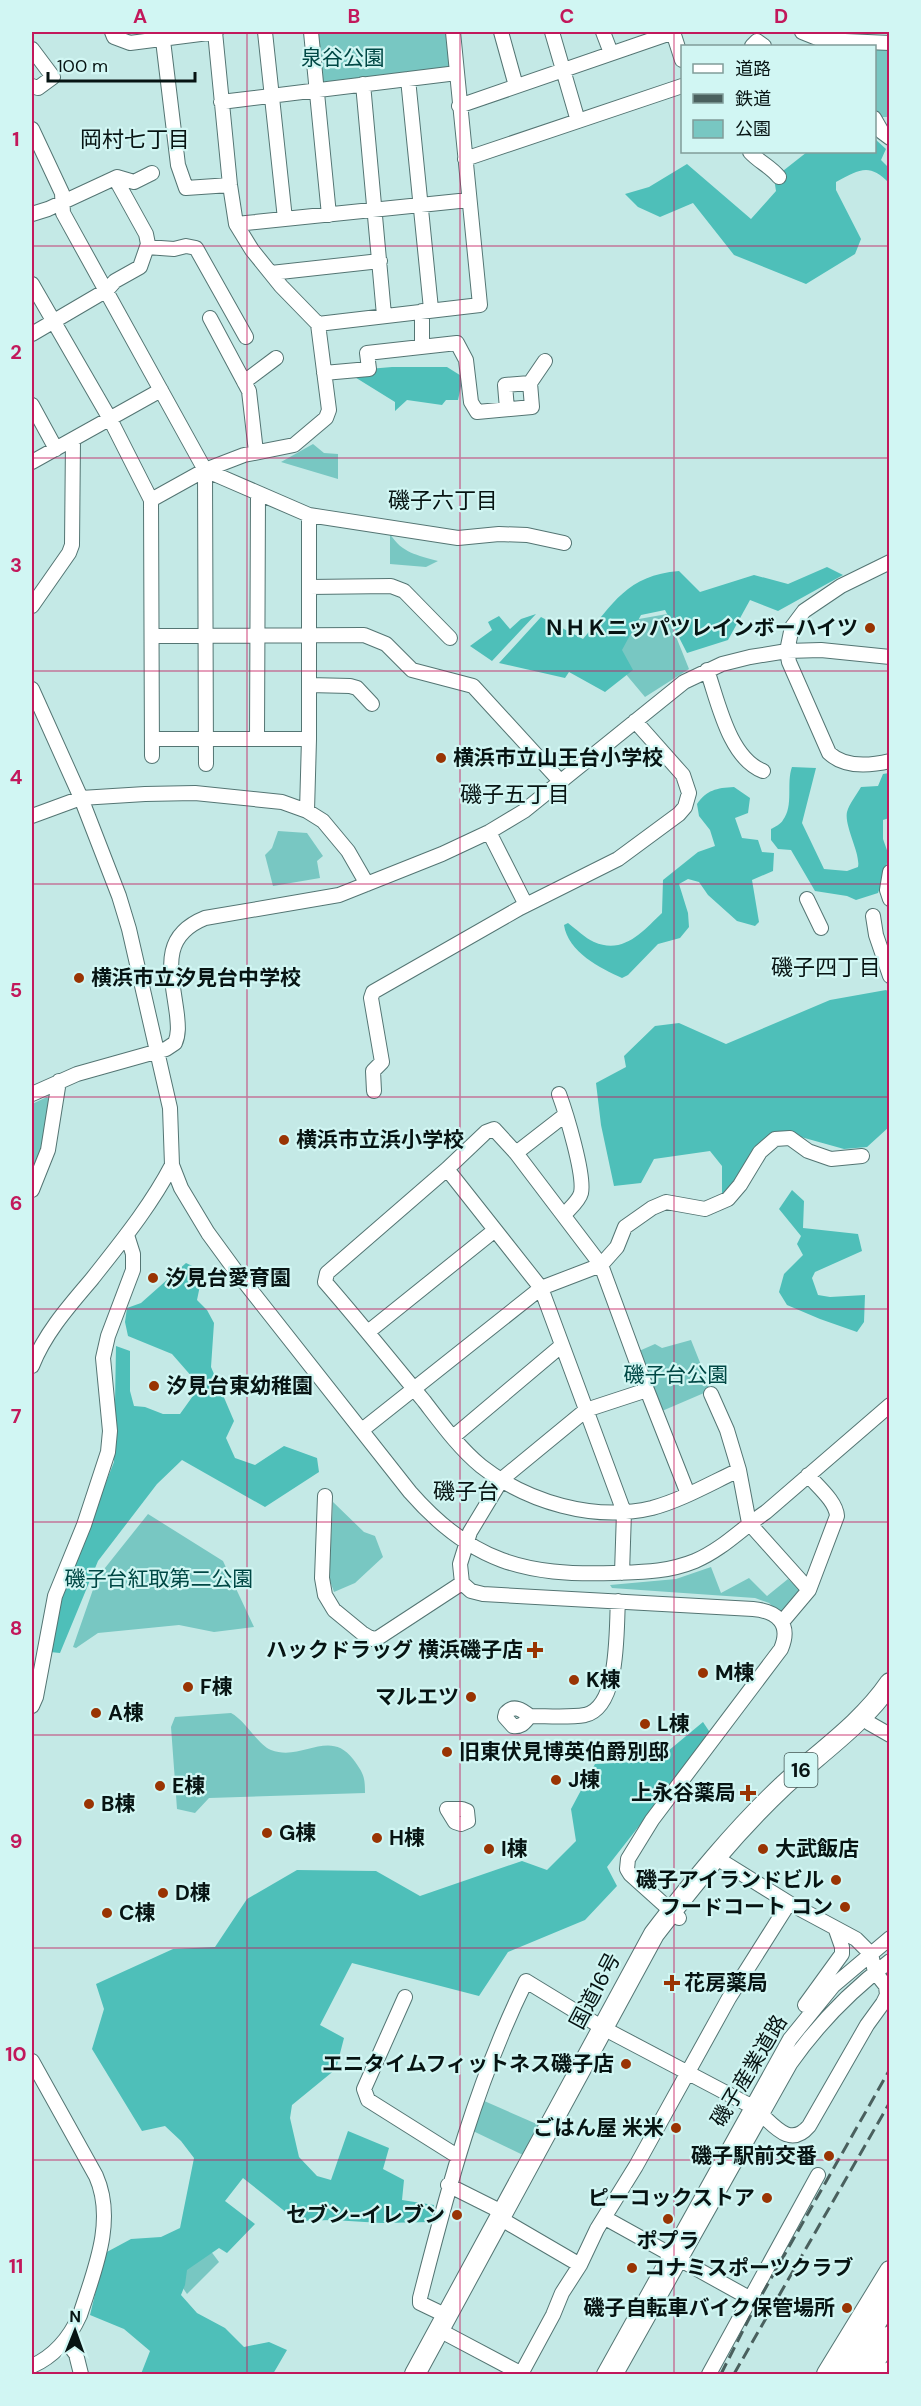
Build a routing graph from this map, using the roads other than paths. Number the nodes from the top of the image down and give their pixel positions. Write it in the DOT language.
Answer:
graph roads {
  1 [pos="112,32"];
  2 [pos="215,32"];
  3 [pos="265,32"];
  4 [pos="311,32"];
  5 [pos="453,32"];
  6 [pos="501,32"];
  7 [pos="552,32"];
  8 [pos="603,32"];
  9 [pos="674,32"];
  10 [pos="802,32"];
  11 [pos="163,35"];
  12 [pos="821,43"];
  13 [pos="890,43"];
  14 [pos="32,49"];
  15 [pos="611,53"];
  16 [pos="681,56"];
  17 [pos="562,70"];
  18 [pos="457,72"];
  19 [pos="408,79"];
  20 [pos="363,84"];
  21 [pos="32,86"];
  22 [pos="516,86"];
  23 [pos="681,86"];
  24 [pos="317,90"];
  25 [pos="272,96"];
  26 [pos="221,102"];
  27 [pos="459,106"];
  28 [pos="578,121"];
  29 [pos="876,122"];
  30 [pos="32,129"];
  31 [pos="890,138"];
  32 [pos="751,153"];
  33 [pos="465,159"];
  34 [pos="152,173"];
  35 [pos="778,177"];
  36 [pos="115,178"];
  37 [pos="230,185"];
  38 [pos="469,200"];
  39 [pos="62,203"];
  40 [pos="420,205"];
  41 [pos="375,210"];
  42 [pos="32,214"];
  43 [pos="329,214"];
  44 [pos="285,219"];
  45 [pos="236,224"];
  46 [pos="147,247"];
  47 [pos="380,261"];
  48 [pos="271,273"];
  49 [pos="32,284"];
  50 [pos="107,290"];
  51 [pos="427,310"];
  52 [pos="384,315"];
  53 [pos="210,318"];
  54 [pos="52,322"];
  55 [pos="318,324"];
  56 [pos="32,334"];
  57 [pos="246,337"];
  58 [pos="422,346"];
  59 [pos="276,358"];
  60 [pos="545,361"];
  61 [pos="324,373"];
  62 [pos="244,382"];
  63 [pos="530,383"];
  64 [pos="161,390"];
  65 [pos="32,405"];
  66 [pos="507,409"];
  67 [pos="110,419"];
  68 [pos="73,440"];
  69 [pos="56,449"];
  70 [pos="256,452"];
  71 [pos="32,462"];
  72 [pos="205,470"];
  73 [pos="258,493"];
  74 [pos="151,500"];
  75 [pos="309,515"];
  76 [pos="564,543"];
  77 [pos="890,562"];
  78 [pos="309,587"];
  79 [pos="32,606"];
  80 [pos="309,635"];
  81 [pos="152,636"];
  82 [pos="205,636"];
  83 [pos="257,636"];
  84 [pos="450,638"];
  85 [pos="787,651"];
  86 [pos="890,657"];
  87 [pos="707,670"];
  88 [pos="309,685"];
  89 [pos="32,689"];
  90 [pos="372,704"];
  91 [pos="635,721"];
  92 [pos="206,738"];
  93 [pos="152,739"];
  94 [pos="256,739"];
  95 [pos="309,739"];
  96 [pos="152,756"];
  97 [pos="890,761"];
  98 [pos="206,764"];
  99 [pos="763,771"];
  100 [pos="560,781"];
  101 [pos="81,798"];
  102 [pos="307,811"];
  103 [pos="32,816"];
  104 [pos="489,832"];
  105 [pos="890,872"];
  106 [pos="368,884"];
  107 [pos="807,899"];
  108 [pos="890,899"];
  109 [pos="526,905"];
  110 [pos="873,916"];
  111 [pos="821,928"];
  112 [pos="890,976"];
  113 [pos="158,1051"];
  114 [pos="59,1081"];
  115 [pos="374,1091"];
  116 [pos="32,1094"];
  117 [pos="559,1094"];
  118 [pos="565,1115"];
  119 [pos="516,1153"];
  120 [pos="862,1156"];
  121 [pos="172,1165"];
  122 [pos="447,1169"];
  123 [pos="32,1190"];
  124 [pos="564,1215"];
  125 [pos="495,1230"];
  126 [pos="127,1235"];
  127 [pos="601,1265"];
  128 [pos="541,1288"];
  129 [pos="368,1332"];
  130 [pos="561,1346"];
  131 [pos="32,1366"];
  132 [pos="413,1389"];
  133 [pos="646,1390"];
  134 [pos="711,1394"];
  135 [pos="890,1405"];
  136 [pos="586,1410"];
  137 [pos="362,1430"];
  138 [pos="453,1437"];
  139 [pos="740,1470"];
  140 [pos="808,1475"];
  141 [pos="502,1479"];
  142 [pos="688,1494"];
  143 [pos="325,1496"];
  144 [pos="624,1512"];
  145 [pos="749,1523"];
  146 [pos="466,1541"];
  147 [pos="622,1573"];
  148 [pos="462,1583"];
  149 [pos="809,1590"];
  150 [pos="618,1601"];
  151 [pos="782,1622"];
  152 [pos="890,1683"];
  153 [pos="890,1700"];
  154 [pos="32,1706"];
  155 [pos="530,1716"];
  156 [pos="869,1723"];
  157 [pos="890,1735"];
  158 [pos="719,1860"];
  159 [pos="789,1903"];
  160 [pos="675,1914"];
  161 [pos="836,1929"];
  162 [pos="890,1938"];
  163 [pos="871,1954"];
  164 [pos="890,1961"];
  165 [pos="875,1972"];
  166 [pos="405,1997"];
  167 [pos="608,2030"];
  168 [pos="790,2039"];
  169 [pos="32,2061"];
  170 [pos="686,2073"];
  171 [pos="756,2109"];
  172 [pos="750,2134"];
  173 [pos="788,2135"];
  174 [pos="457,2156"];
  175 [pos="818,2175"];
  176 [pos="448,2185"];
  177 [pos="505,2218"];
  178 [pos="605,2218"];
  179 [pos="675,2257"];
  180 [pos="580,2265"];
  181 [pos="890,2271"];
  182 [pos="890,2281"];
  183 [pos="751,2299"];
  184 [pos="890,2299"];
  185 [pos="890,2307"];
  186 [pos="858,2324"];
  187 [pos="444,2326"];
  188 [pos="66,2341"];
  189 [pos="884,2358"];
  190 [pos="32,2366"];
  191 [pos="81,2374"];
  192 [pos="415,2374"];
  193 [pos="425,2374"];
  194 [pos="521,2374"];
  195 [pos="604,2374"];
  196 [pos="616,2374"];
  197 [pos="710,2374"];
  198 [pos="822,2374"];
  199 [pos="829,2374"];
  200 [pos="846,2374"];
  201 [pos="852,2374"];
  202 [pos="868,2374"];
  1 -- 11 [label="street"];
  2 -- 11 [label="street"];
  2 -- 26 [label="street"];
  3 -- 25 [label="street"];
  4 -- 24 [label="street"];
  5 -- 18 [label="street"];
  6 -- 22 [label="street"];
  7 -- 17 [label="street"];
  8 -- 15 [label="street"];
  9 -- 15 [label="street"];
  9 -- 16 [label="street"];
  10 -- 12 [label="street"];
  11 -- 37 [label="street"];
  12 -- 13 [label="street"];
  14 -- 21 [label="street"];
  15 -- 17 [label="street"];
  17 -- 22 [label="street"];
  17 -- 28 [label="street"];
  18 -- 19 [label="street"];
  18 -- 27 [label="street"];
  19 -- 20 [label="street"];
  19 -- 40 [label="street"];
  20 -- 24 [label="street"];
  20 -- 41 [label="street"];
  22 -- 27 [label="street"];
  23 -- 28 [label="street"];
  24 -- 25 [label="street"];
  24 -- 43 [label="street"];
  25 -- 26 [label="street"];
  25 -- 44 [label="street"];
  26 -- 37 [label="street"];
  27 -- 33 [label="street"];
  28 -- 33 [label="street"];
  29 -- 31 [label="street"];
  30 -- 39 [label="street"];
  32 -- 35 [label="street"];
  33 -- 38 [label="street"];
  34 -- 36 [label="street"];
  36 -- 39 [label="street"];
  36 -- 46 [label="street"];
  37 -- 45 [label="street"];
  38 -- 40 [label="street"];
  38 -- 51 [label="street"];
  39 -- 42 [label="street"];
  39 -- 50 [label="street"];
  40 -- 41 [label="street"];
  40 -- 51 [label="street"];
  41 -- 43 [label="street"];
  41 -- 47 [label="street"];
  43 -- 44 [label="street"];
  44 -- 45 [label="street"];
  45 -- 48 [label="street"];
  46 -- 50 [label="street"];
  46 -- 57 [label="street"];
  47 -- 48 [label="street"];
  47 -- 52 [label="street"];
  48 -- 55 [label="street"];
  49 -- 54 [label="street"];
  50 -- 54 [label="street"];
  50 -- 64 [label="street"];
  51 -- 52 [label="street"];
  51 -- 58 [label="street"];
  52 -- 55 [label="street"];
  53 -- 62 [label="street"];
  54 -- 56 [label="street"];
  54 -- 67 [label="street"];
  55 -- 61 [label="street"];
  58 -- 61 [label="street"];
  58 -- 66 [label="street"];
  59 -- 62 [label="street"];
  60 -- 63 [label="street"];
  61 -- 70 [label="street"];
  62 -- 70 [label="street"];
  63 -- 66 [label="street"];
  63 -- 66 [label="street"];
  64 -- 67 [label="street"];
  64 -- 72 [label="street"];
  65 -- 69 [label="street"];
  67 -- 68 [label="street"];
  67 -- 74 [label="street"];
  68 -- 69 [label="street"];
  68 -- 79 [label="street"];
  69 -- 71 [label="street"];
  70 -- 72 [label="street"];
  72 -- 73 [label="street"];
  72 -- 74 [label="street"];
  72 -- 82 [label="street"];
  73 -- 75 [label="street"];
  73 -- 83 [label="street"];
  74 -- 81 [label="street"];
  75 -- 76 [label="street"];
  75 -- 78 [label="street"];
  77 -- 85 [label="street"];
  78 -- 80 [label="street"];
  78 -- 84 [label="street"];
  80 -- 83 [label="street"];
  80 -- 88 [label="street"];
  80 -- 100 [label="street"];
  81 -- 82 [label="street"];
  81 -- 93 [label="street"];
  82 -- 83 [label="street"];
  82 -- 92 [label="street"];
  83 -- 94 [label="street"];
  85 -- 86 [label="street"];
  85 -- 87 [label="street"];
  85 -- 97 [label="street"];
  87 -- 91 [label="street"];
  87 -- 99 [label="street"];
  88 -- 90 [label="street"];
  88 -- 95 [label="street"];
  89 -- 101 [label="street"];
  91 -- 100 [label="street"];
  91 -- 109 [label="street"];
  92 -- 93 [label="street"];
  92 -- 94 [label="street"];
  92 -- 98 [label="street"];
  93 -- 96 [label="street"];
  94 -- 95 [label="street"];
  95 -- 102 [label="street"];
  100 -- 104 [label="street"];
  101 -- 102 [label="street"];
  101 -- 103 [label="street"];
  101 -- 113 [label="street"];
  102 -- 106 [label="street"];
  104 -- 106 [label="street"];
  104 -- 109 [label="street"];
  105 -- 108 [label="street"];
  106 -- 113 [label="street"];
  107 -- 111 [label="street"];
  109 -- 115 [label="street"];
  110 -- 112 [label="street"];
  113 -- 114 [label="street"];
  113 -- 121 [label="street"];
  114 -- 116 [label="street"];
  114 -- 123 [label="street"];
  117 -- 118 [label="street"];
  118 -- 119 [label="street"];
  118 -- 124 [label="street"];
  119 -- 122 [label="street"];
  119 -- 124 [label="street"];
  120 -- 127 [label="street"];
  121 -- 126 [label="street"];
  121 -- 137 [label="street"];
  122 -- 125 [label="street"];
  122 -- 129 [label="street"];
  124 -- 127 [label="street"];
  125 -- 128 [label="street"];
  125 -- 129 [label="street"];
  126 -- 131 [label="street"];
  126 -- 154 [label="street"];
  127 -- 128 [label="street"];
  127 -- 133 [label="street"];
  128 -- 130 [label="street"];
  128 -- 132 [label="street"];
  129 -- 132 [label="street"];
  130 -- 136 [label="street"];
  130 -- 138 [label="street"];
  132 -- 137 [label="street"];
  132 -- 138 [label="street"];
  133 -- 136 [label="street"];
  133 -- 142 [label="street"];
  134 -- 139 [label="street"];
  135 -- 140 [label="street"];
  136 -- 141 [label="street"];
  136 -- 144 [label="street"];
  137 -- 146 [label="street"];
  138 -- 141 [label="street"];
  139 -- 142 [label="street"];
  139 -- 145 [label="street"];
  140 -- 145 [label="street"];
  140 -- 149 [label="street"];
  141 -- 144 [label="street"];
  141 -- 146 [label="street"];
  142 -- 144 [label="street"];
  143 -- 148 [label="street"];
  144 -- 147 [label="street"];
  145 -- 147 [label="street"];
  145 -- 149 [label="street"];
  146 -- 147 [label="street"];
  146 -- 148 [label="street"];
  148 -- 150 [label="street"];
  149 -- 151 [label="street"];
  150 -- 151 [label="street"];
  150 -- 155 [label="street"];
  151 -- 160 [label="street"];
  152 -- 158 [label="highway, 国道16号 / 16"];
  153 -- 156 [label="highway, 国道16号 / 16"];
  156 -- 157 [label="street"];
  156 -- 158 [label="highway, 国道16号 / 16"];
  158 -- 159 [label="street"];
  158 -- 160 [label="highway, 国道16号 / 16"];
  159 -- 161 [label="street"];
  159 -- 170 [label="street"];
  160 -- 167 [label="highway, 国道16号 / 16"];
  161 -- 163 [label="street"];
  161 -- 168 [label="street"];
  162 -- 163 [label="street, 磯子産業道路"];
  163 -- 165 [label="street"];
  163 -- 168 [label="street, 磯子産業道路"];
  164 -- 165 [label="street, 磯子産業道路"];
  165 -- 171 [label="street, 磯子産業道路"];
  165 -- 173 [label="street"];
  166 -- 174 [label="street"];
  167 -- 170 [label="street"];
  167 -- 174 [label="street"];
  167 -- 177 [label="highway, 国道16号 / 16"];
  168 -- 171 [label="street, 磯子産業道路"];
  169 -- 188 [label="street"];
  170 -- 171 [label="street"];
  170 -- 178 [label="street"];
  171 -- 172 [label="street, 磯子産業道路"];
  171 -- 173 [label="street"];
  171 -- 179 [label="street, 磯子産業道路"];
  172 -- 173 [label="street"];
  172 -- 179 [label="street, 磯子産業道路"];
  174 -- 176 [label="street"];
  175 -- 183 [label="street"];
  176 -- 177 [label="street"];
  176 -- 187 [label="street"];
  177 -- 180 [label="street"];
  177 -- 187 [label="highway, 国道16号 / 16"];
  178 -- 179 [label="street"];
  178 -- 180 [label="street"];
  179 -- 183 [label="street"];
  179 -- 195 [label="street, 磯子産業道路"];
  179 -- 196 [label="street, 磯子産業道路"];
  180 -- 194 [label="street"];
  181 -- 186 [label="highway"];
  182 -- 199 [label="highway"];
  183 -- 197 [label="street"];
  184 -- 200 [label="highway"];
  185 -- 189 [label="highway"];
  186 -- 198 [label="highway"];
  186 -- 199 [label="highway"];
  187 -- 192 [label="highway, 国道16号 / 16"];
  187 -- 193 [label="highway, 国道16号 / 16"];
  187 -- 194 [label="street"];
  188 -- 190 [label="street"];
  188 -- 191 [label="street"];
  189 -- 201 [label="highway"];
  189 -- 202 [label="highway"];
}
